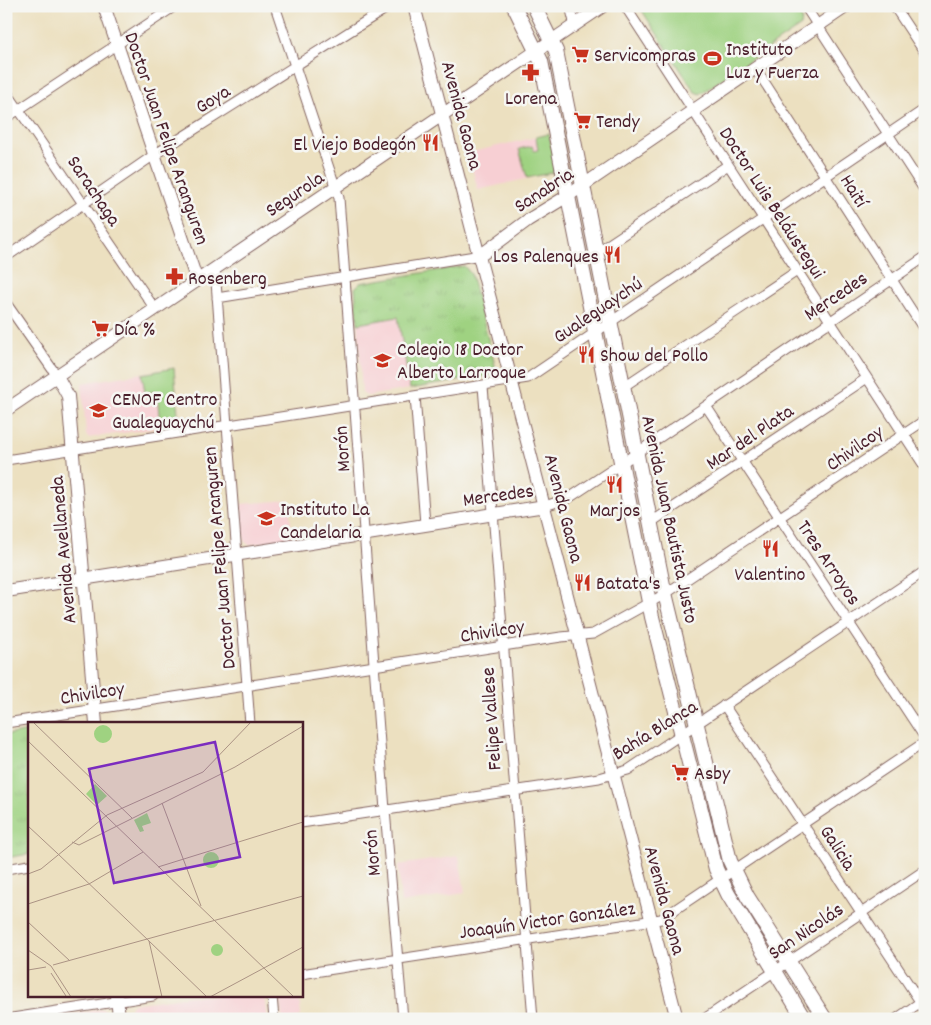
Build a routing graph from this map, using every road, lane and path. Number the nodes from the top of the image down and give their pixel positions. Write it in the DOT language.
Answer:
graph roads {
  1 [pos="104,6"];
  2 [pos="175,6"];
  3 [pos="275,6"];
  4 [pos="390,6"];
  5 [pos="414,6"];
  6 [pos="514,6"];
  7 [pos="534,6"];
  8 [pos="570,6"];
  9 [pos="603,6"];
  10 [pos="625,6"];
  11 [pos="805,6"];
  12 [pos="847,6"];
  13 [pos="894,6"];
  14 [pos="575,26"];
  15 [pos="818,26"];
  16 [pos="552,41"];
  17 [pos="117,44"];
  18 [pos="537,52"];
  19 [pos="925,53"];
  20 [pos="295,66"];
  21 [pos="756,69"];
  22 [pos="6,91"];
  23 [pos="19,109"];
  24 [pos="925,109"];
  25 [pos="693,111"];
  26 [pos="444,114"];
  27 [pos="6,118"];
  28 [pos="888,134"];
  29 [pos="154,155"];
  30 [pos="728,165"];
  31 [pos="826,176"];
  32 [pos="584,185"];
  33 [pos="336,187"];
  34 [pos="925,191"];
  35 [pos="569,195"];
  36 [pos="83,204"];
  37 [pos="763,219"];
  38 [pos="597,252"];
  39 [pos="480,255"];
  40 [pos="6,257"];
  41 [pos="925,257"];
  42 [pos="215,270"];
  43 [pos="797,271"];
  44 [pos="345,277"];
  45 [pos="891,280"];
  46 [pos="197,281"];
  47 [pos="217,298"];
  48 [pos="6,303"];
  49 [pos="155,309"];
  50 [pos="610,321"];
  51 [pos="830,322"];
  52 [pos="595,331"];
  53 [pos="925,331"];
  54 [pos="57,376"];
  55 [pos="867,378"];
  56 [pos="513,381"];
  57 [pos="483,386"];
  58 [pos="623,387"];
  59 [pos="415,396"];
  60 [pos="356,405"];
  61 [pos="706,406"];
  62 [pos="6,410"];
  63 [pos="925,420"];
  64 [pos="226,426"];
  65 [pos="904,434"];
  66 [pos="72,449"];
  67 [pos="636,453"];
  68 [pos="6,460"];
  69 [pos="743,462"];
  70 [pos="622,463"];
  71 [pos="925,467"];
  72 [pos="545,506"];
  73 [pos="493,514"];
  74 [pos="780,519"];
  75 [pos="650,523"];
  76 [pos="425,524"];
  77 [pos="365,535"];
  78 [pos="237,553"];
  79 [pos="925,571"];
  80 [pos="84,578"];
  81 [pos="6,591"];
  82 [pos="665,594"];
  83 [pos="649,603"];
  84 [pos="849,622"];
  85 [pos="578,635"];
  86 [pos="502,646"];
  87 [pos="375,666"];
  88 [pos="247,685"];
  89 [pos="724,705"];
  90 [pos="95,710"];
  91 [pos="96,722"];
  92 [pos="250,722"];
  93 [pos="6,723"];
  94 [pos="698,724"];
  95 [pos="682,735"];
  96 [pos="925,738"];
  97 [pos="925,742"];
  98 [pos="614,774"];
  99 [pos="513,790"];
  100 [pos="385,810"];
  101 [pos="302,823"];
  102 [pos="803,824"];
  103 [pos="28,866"];
  104 [pos="6,869"];
  105 [pos="925,870"];
  106 [pos="734,871"];
  107 [pos="720,881"];
  108 [pos="861,914"];
  109 [pos="652,922"];
  110 [pos="525,939"];
  111 [pos="398,959"];
  112 [pos="789,963"];
  113 [pos="775,972"];
  114 [pos="302,974"];
  115 [pos="272,998"];
  116 [pos="117,999"];
  117 [pos="923,1003"];
  118 [pos="6,1019"];
  119 [pos="119,1019"];
  120 [pos="274,1019"];
  121 [pos="403,1019"];
  122 [pos="532,1019"];
  123 [pos="677,1019"];
  124 [pos="704,1019"];
  125 [pos="804,1019"];
  126 [pos="824,1019"];
  127 [pos="896,1019"];
  1 -- 17 [label="street, Doctor Juan Felipe Aranguren"];
  2 -- 17 [label="street"];
  3 -- 20 [label="street, Morón"];
  4 -- 20 [label="street, Goya"];
  5 -- 26 [label="street, Avenida Gaona"];
  6 -- 18 [label="main road, Avenida Juan Bautista Justo"];
  7 -- 16 [label="main road, Avenida Juan Bautista Justo"];
  8 -- 14 [label="street"];
  9 -- 14 [label="street, Segurola"];
  10 -- 25 [label="street, Doctor Luis Beláustegui"];
  11 -- 15 [label="street"];
  12 -- 15 [label="street, Sanabria"];
  13 -- 19 [label="street"];
  14 -- 16 [label="street, Segurola"];
  15 -- 21 [label="street, Sanabria"];
  15 -- 28 [label="street"];
  16 -- 18 [label="street, Segurola"];
  16 -- 32 [label="main road, Avenida Juan Bautista Justo"];
  17 -- 23 [label="street"];
  17 -- 29 [label="street, Doctor Juan Felipe Aranguren"];
  18 -- 26 [label="street, Segurola"];
  18 -- 35 [label="main road, Avenida Juan Bautista Justo"];
  20 -- 29 [label="street, Goya"];
  20 -- 33 [label="street, Morón"];
  21 -- 25 [label="street, Sanabria"];
  21 -- 31 [label="street, Haití"];
  22 -- 23 [label="street, Sarachaga"];
  23 -- 27 [label="street"];
  23 -- 36 [label="street, Sarachaga"];
  24 -- 28 [label="street, Gualeguaychú"];
  25 -- 30 [label="street, Doctor Luis Beláustegui"];
  25 -- 32 [label="street, Sanabria"];
  26 -- 33 [label="street, Segurola"];
  26 -- 39 [label="street, Avenida Gaona"];
  28 -- 31 [label="street, Gualeguaychú"];
  28 -- 34 [label="street"];
  29 -- 36 [label="street, Goya"];
  29 -- 46 [label="street, Doctor Juan Felipe Aranguren"];
  30 -- 37 [label="street, Doctor Luis Beláustegui"];
  30 -- 38 [label="street"];
  31 -- 37 [label="street, Gualeguaychú"];
  31 -- 45 [label="street, Haití"];
  32 -- 35 [label="street, Sanabria"];
  32 -- 38 [label="main road, Avenida Juan Bautista Justo"];
  33 -- 42 [label="street, Segurola"];
  33 -- 44 [label="street, Morón"];
  35 -- 39 [label="street, Sanabria"];
  35 -- 52 [label="main road, Avenida Juan Bautista Justo"];
  36 -- 40 [label="street, Goya"];
  36 -- 49 [label="street, Sarachaga"];
  37 -- 43 [label="street, Doctor Luis Beláustegui"];
  37 -- 50 [label="street, Gualeguaychú"];
  38 -- 50 [label="main road, Avenida Juan Bautista Justo"];
  39 -- 44 [label="street, Sanabria"];
  39 -- 56 [label="street, Avenida Gaona"];
  41 -- 45 [label="street, Mercedes"];
  42 -- 46 [label="street, Segurola"];
  42 -- 47 [label="street, Doctor Juan Felipe Aranguren"];
  43 -- 51 [label="street, Doctor Luis Beláustegui"];
  43 -- 58 [label="street"];
  44 -- 47 [label="street, Sanabria"];
  44 -- 60 [label="street, Morón"];
  45 -- 51 [label="street, Mercedes"];
  45 -- 53 [label="street, Haití"];
  46 -- 49 [label="street, Segurola"];
  47 -- 64 [label="street, Doctor Juan Felipe Aranguren"];
  48 -- 54 [label="street"];
  49 -- 54 [label="street, Segurola"];
  50 -- 52 [label="street, Gualeguaychú"];
  50 -- 58 [label="main road, Avenida Juan Bautista Justo"];
  51 -- 55 [label="street, Doctor Luis Beláustegui"];
  51 -- 61 [label="street, Mercedes"];
  52 -- 56 [label="street, Gualeguaychú"];
  52 -- 70 [label="main road, Avenida Juan Bautista Justo"];
  54 -- 62 [label="street, Segurola"];
  54 -- 66 [label="street, Avenida Avellaneda"];
  55 -- 65 [label="street, Doctor Luis Beláustegui"];
  55 -- 69 [label="street, Mar del Plata"];
  56 -- 57 [label="street, Gualeguaychú"];
  56 -- 72 [label="street, Avenida Gaona"];
  57 -- 59 [label="street, Gualeguaychú"];
  57 -- 73 [label="street, Felipe Vallese"];
  58 -- 67 [label="main road, Avenida Juan Bautista Justo"];
  59 -- 60 [label="street, Gualeguaychú"];
  59 -- 76 [label="street"];
  60 -- 64 [label="street, Gualeguaychú"];
  60 -- 77 [label="street, Morón"];
  61 -- 67 [label="street, Mercedes"];
  61 -- 69 [label="street, Tres Arroyos"];
  63 -- 65 [label="street, Chivilcoy"];
  64 -- 66 [label="street, Gualeguaychú"];
  64 -- 78 [label="street, Doctor Juan Felipe Aranguren"];
  65 -- 71 [label="street, Doctor Luis Beláustegui"];
  65 -- 74 [label="street, Chivilcoy"];
  66 -- 68 [label="street, Gualeguaychú"];
  66 -- 80 [label="street, Avenida Avellaneda"];
  67 -- 70 [label="street, Mercedes"];
  67 -- 75 [label="main road, Avenida Juan Bautista Justo"];
  69 -- 74 [label="street, Tres Arroyos"];
  69 -- 75 [label="street, Mar del Plata"];
  70 -- 72 [label="street, Mercedes"];
  70 -- 83 [label="main road, Avenida Juan Bautista Justo"];
  72 -- 73 [label="street, Mercedes"];
  72 -- 85 [label="street, Avenida Gaona"];
  73 -- 76 [label="street, Mercedes"];
  73 -- 86 [label="street, Felipe Vallese"];
  74 -- 82 [label="street, Chivilcoy"];
  74 -- 84 [label="street, Tres Arroyos"];
  75 -- 82 [label="main road, Avenida Juan Bautista Justo"];
  76 -- 77 [label="street, Mercedes"];
  77 -- 78 [label="street, Mercedes"];
  77 -- 87 [label="street, Morón"];
  78 -- 80 [label="street, Mercedes"];
  78 -- 88 [label="street, Doctor Juan Felipe Aranguren"];
  79 -- 84 [label="street, Bahía Blanca"];
  80 -- 81 [label="street, Mercedes"];
  80 -- 90 [label="street, Avenida Avellaneda"];
  82 -- 83 [label="street, Chivilcoy"];
  82 -- 94 [label="main road, Avenida Juan Bautista Justo"];
  83 -- 85 [label="street, Chivilcoy"];
  83 -- 95 [label="main road, Avenida Juan Bautista Justo"];
  84 -- 89 [label="street, Bahía Blanca"];
  84 -- 96 [label="street, Tres Arroyos"];
  85 -- 86 [label="street, Chivilcoy"];
  85 -- 98 [label="street, Avenida Gaona"];
  86 -- 87 [label="street, Chivilcoy"];
  86 -- 99 [label="street, Felipe Vallese"];
  87 -- 88 [label="street, Chivilcoy"];
  87 -- 100 [label="street, Morón"];
  88 -- 90 [label="street, Chivilcoy"];
  88 -- 92 [label="street, Doctor Juan Felipe Aranguren"];
  89 -- 94 [label="street, Bahía Blanca"];
  89 -- 102 [label="street, Galicia"];
  90 -- 91 [label="street, Avenida Avellaneda"];
  90 -- 93 [label="street, Chivilcoy"];
  94 -- 95 [label="street, Bahía Blanca"];
  94 -- 106 [label="main road, Avenida Juan Bautista Justo"];
  95 -- 98 [label="street, Bahía Blanca"];
  95 -- 107 [label="main road, Avenida Juan Bautista Justo"];
  97 -- 102 [label="street, Joaquín Victor González"];
  98 -- 99 [label="street, Bahía Blanca"];
  98 -- 109 [label="street, Avenida Gaona"];
  99 -- 100 [label="street, Bahía Blanca"];
  99 -- 110 [label="street, Felipe Vallese"];
  100 -- 101 [label="street, Bahía Blanca"];
  100 -- 111 [label="street, Morón"];
  102 -- 106 [label="street, Joaquín Victor González"];
  102 -- 108 [label="street, Galicia"];
  103 -- 104 [label="street"];
  105 -- 108 [label="street, San Nicolás"];
  106 -- 107 [label="street, Joaquín Victor González"];
  106 -- 112 [label="main road, Avenida Juan Bautista Justo"];
  107 -- 109 [label="street, Joaquín Victor González"];
  107 -- 113 [label="main road, Avenida Juan Bautista Justo"];
  108 -- 112 [label="street, San Nicolás"];
  108 -- 117 [label="street, Galicia"];
  109 -- 110 [label="street, Joaquín Victor González"];
  109 -- 123 [label="street, Avenida Gaona"];
  110 -- 111 [label="street, Joaquín Victor González"];
  110 -- 122 [label="street, Felipe Vallese"];
  111 -- 114 [label="street, Joaquín Victor González"];
  111 -- 121 [label="street, Morón"];
  112 -- 113 [label="street, San Nicolás"];
  112 -- 126 [label="main road, Avenida Juan Bautista Justo"];
  113 -- 124 [label="street, San Nicolás"];
  113 -- 125 [label="main road, Avenida Juan Bautista Justo"];
  115 -- 120 [label="street"];
  116 -- 118 [label="street"];
  116 -- 119 [label="street"];
  117 -- 127 [label="street"];
}
